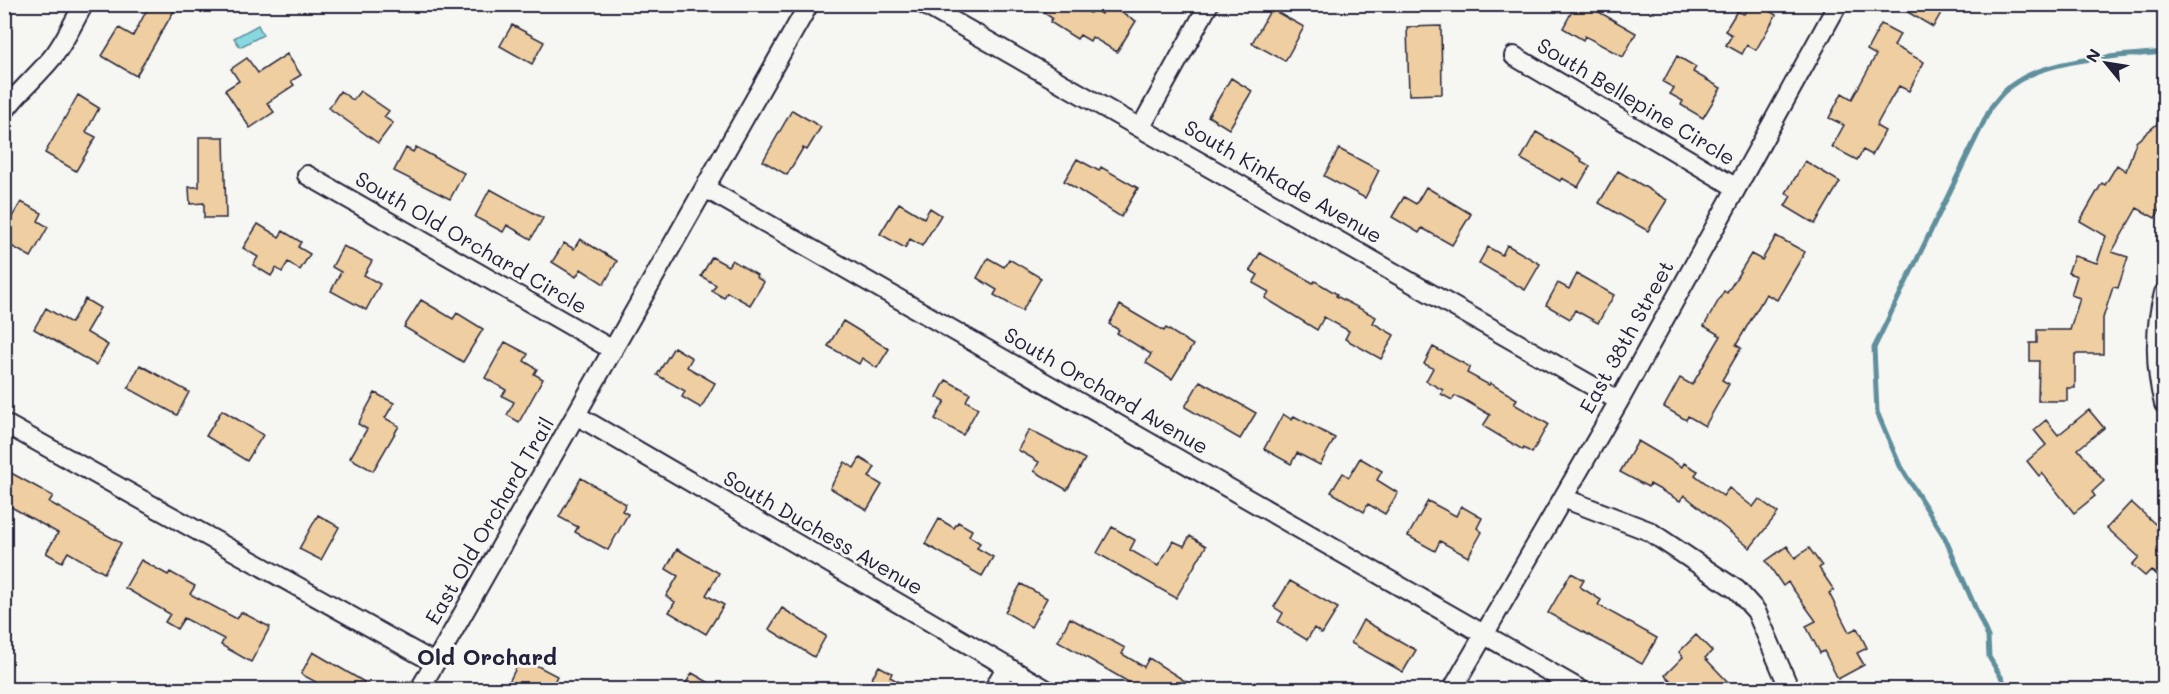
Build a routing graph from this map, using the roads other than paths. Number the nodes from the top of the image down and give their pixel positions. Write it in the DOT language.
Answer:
graph roads {
  1 [pos="84,4"];
  2 [pos="809,4"];
  3 [pos="923,4"];
  4 [pos="1209,4"];
  5 [pos="1838,4"];
  6 [pos="1514,56"];
  7 [pos="4,112"];
  8 [pos="1141,127"];
  9 [pos="307,175"];
  10 [pos="1735,187"];
  11 [pos="705,188"];
  12 [pos="2164,293"];
  13 [pos="613,350"];
  14 [pos="1619,401"];
  15 [pos="2164,404"];
  16 [pos="576,415"];
  17 [pos="4,423"];
  18 [pos="1563,498"];
  19 [pos="1485,633"];
  20 [pos="435,663"];
  21 [pos="1007,666"];
  22 [pos="419,690"];
  23 [pos="993,690"];
  24 [pos="1047,690"];
  25 [pos="1452,690"];
  26 [pos="1581,690"];
  27 [pos="1790,690"];
  1 -- 7 [label="street"];
  2 -- 11 [label="street, East Old Orchard Trail"];
  3 -- 8 [label="street, South Kinkade Avenue"];
  4 -- 8 [label="street"];
  5 -- 10 [label="street, East 38th Street"];
  6 -- 10 [label="street, South Bellepine Circle"];
  8 -- 14 [label="street, South Kinkade Avenue"];
  9 -- 13 [label="street, South Old Orchard Circle"];
  10 -- 14 [label="street, East 38th Street"];
  11 -- 13 [label="street, East Old Orchard Trail"];
  11 -- 19 [label="street, South Orchard Avenue"];
  12 -- 15 [label="street"];
  13 -- 16 [label="street, East Old Orchard Trail"];
  14 -- 18 [label="street, East 38th Street"];
  16 -- 20 [label="street, East Old Orchard Trail"];
  16 -- 21 [label="street, South Duchess Avenue"];
  17 -- 20 [label="street"];
  18 -- 19 [label="street, East 38th Street"];
  18 -- 27 [label="street"];
  19 -- 25 [label="street, East 38th Street"];
  19 -- 26 [label="street, South Orchard Avenue"];
  20 -- 22 [label="street, East Old Orchard Trail"];
  21 -- 23 [label="street"];
  21 -- 24 [label="street, South Duchess Avenue"];
}
